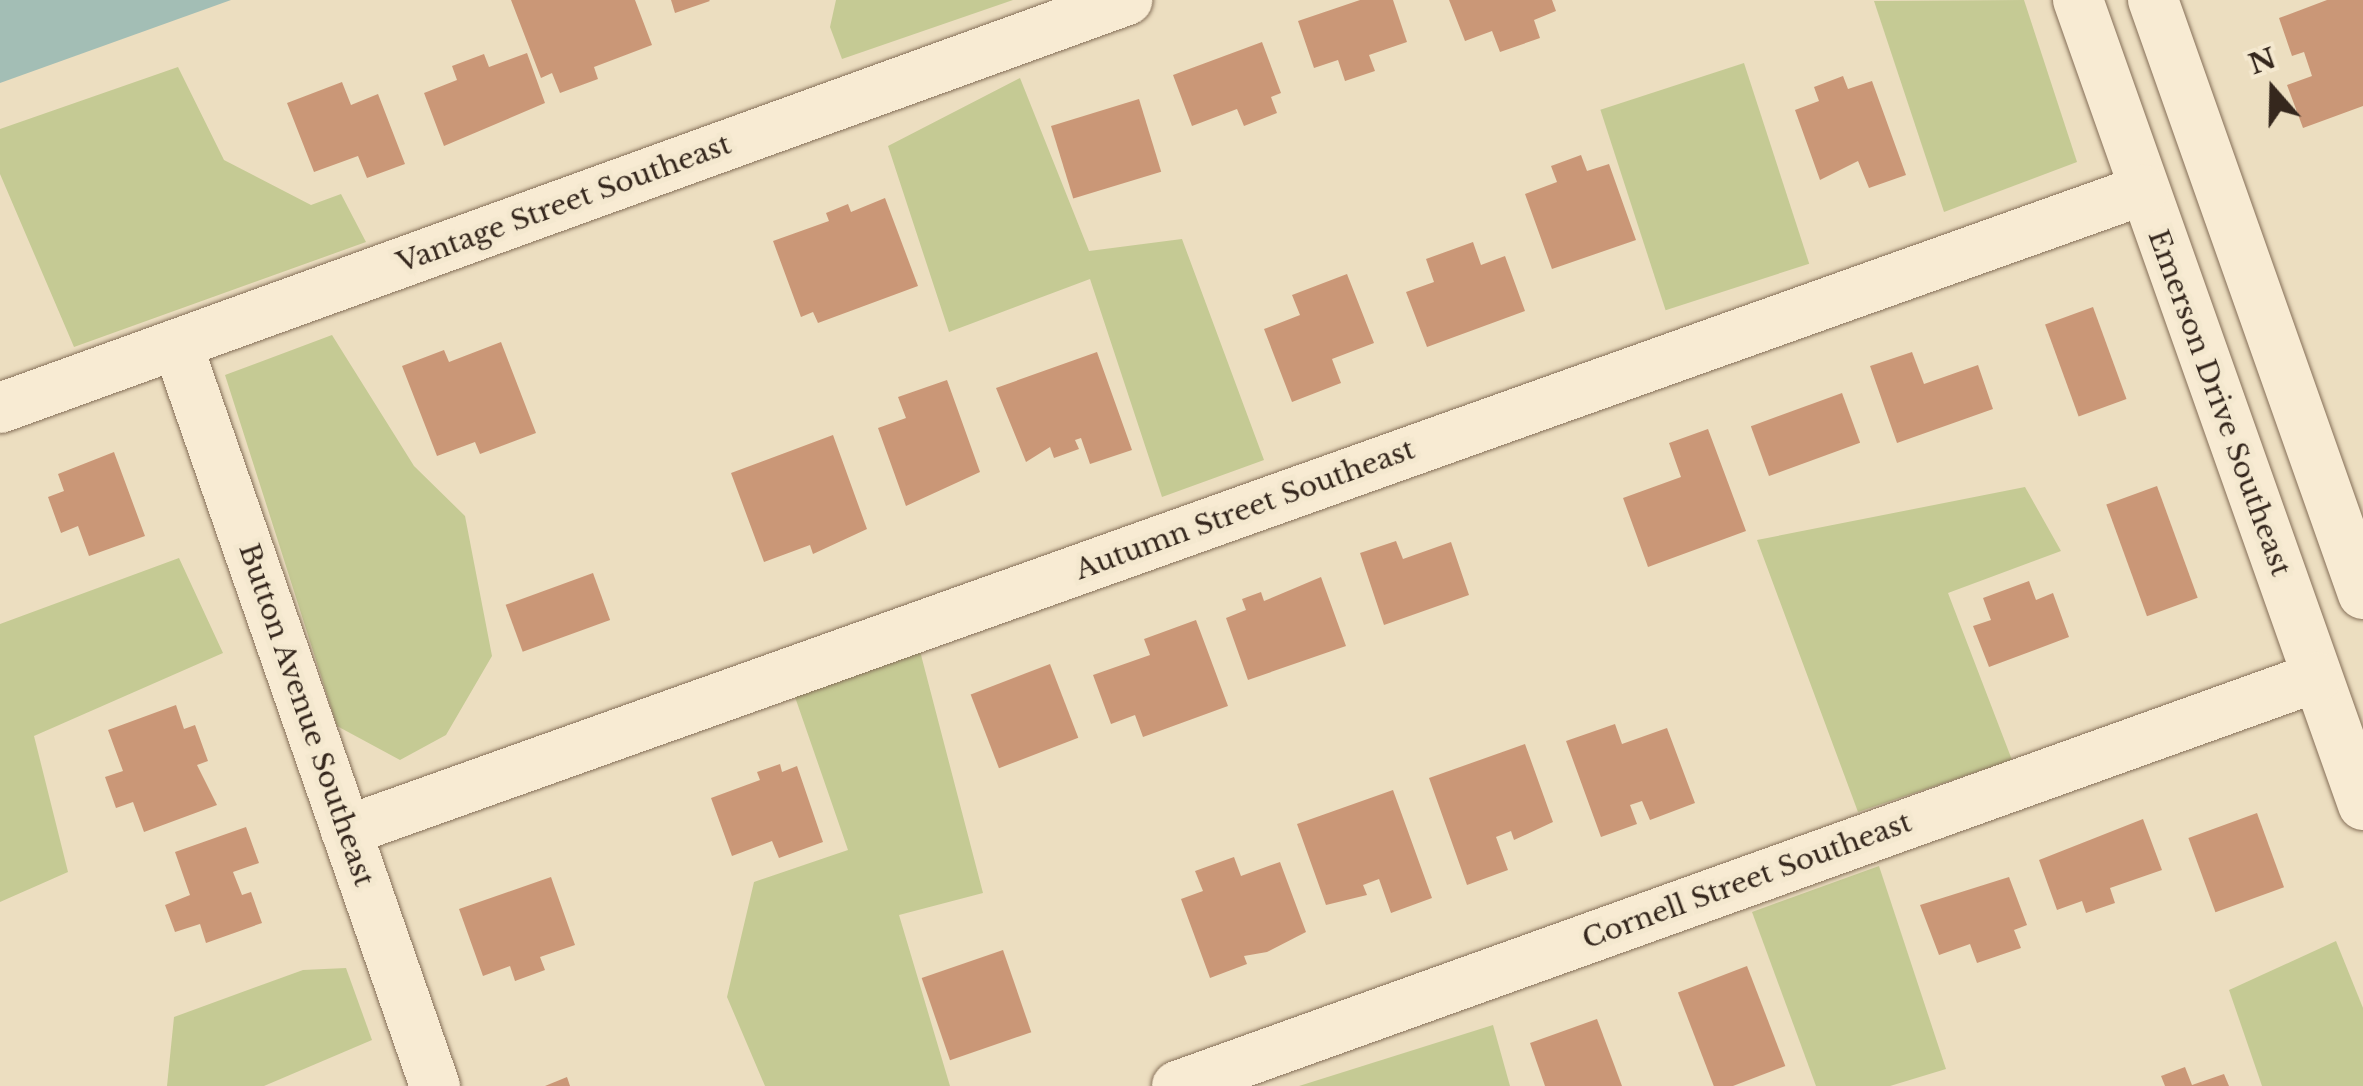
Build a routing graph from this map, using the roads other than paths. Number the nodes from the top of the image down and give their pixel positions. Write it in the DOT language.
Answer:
graph roads {
  1 [pos="1127,0"];
  2 [pos="2078,0"];
  3 [pos="2153,0"];
  4 [pos="2143,190"];
  5 [pos="177,344"];
  6 [pos="0,408"];
  7 [pos="2363,594"];
  8 [pos="2317,676"];
  9 [pos="2363,805"];
  10 [pos="346,831"];
  11 [pos="435,1086"];
  12 [pos="1177,1086"];
  1 -- 5 [label="street, Vantage Street Southeast"];
  2 -- 4 [label="street, Emerson Drive Southeast"];
  3 -- 7 [label="street"];
  4 -- 8 [label="street, Emerson Drive Southeast"];
  4 -- 10 [label="street, Autumn Street Southeast"];
  5 -- 6 [label="street, Vantage Street Southeast"];
  5 -- 10 [label="street, Button Avenue Southeast"];
  8 -- 9 [label="street, Emerson Drive Southeast"];
  8 -- 12 [label="street, Cornell Street Southeast"];
  10 -- 11 [label="street, Button Avenue Southeast"];
}
